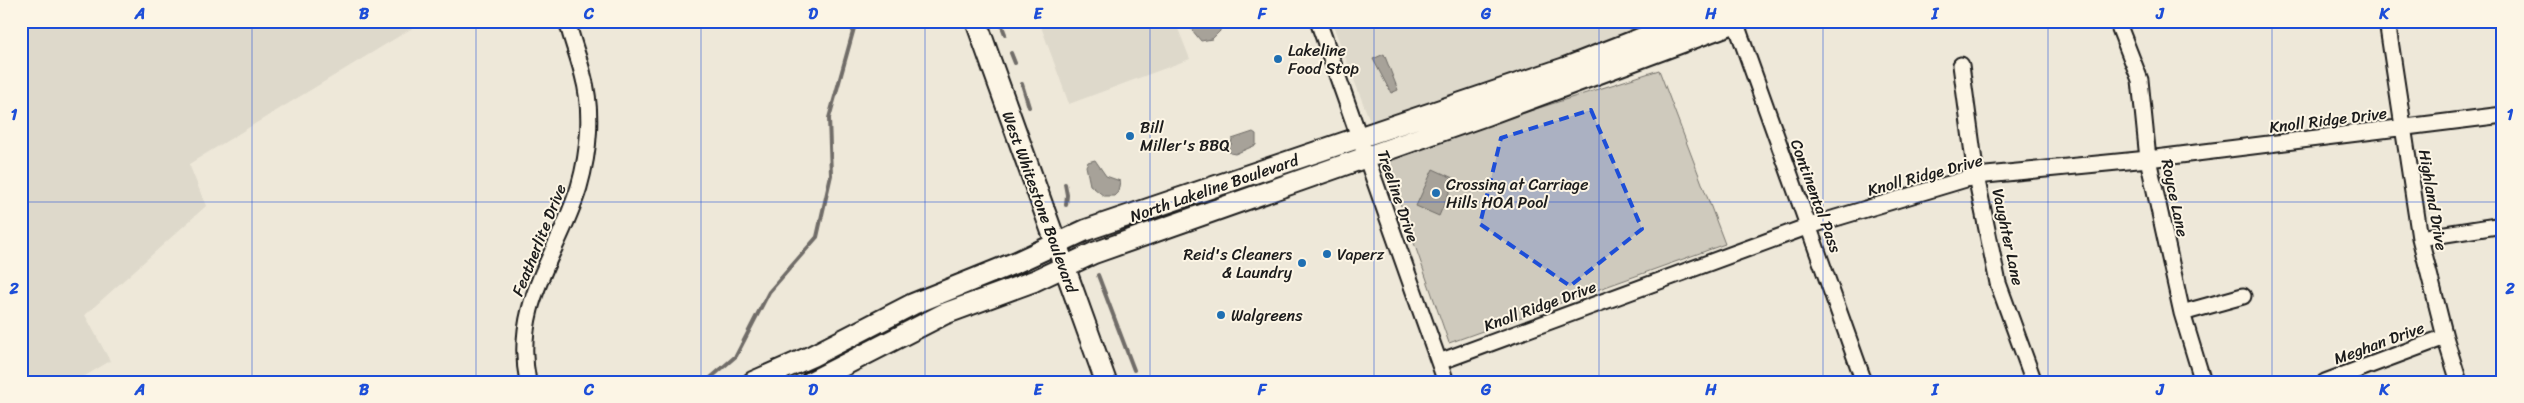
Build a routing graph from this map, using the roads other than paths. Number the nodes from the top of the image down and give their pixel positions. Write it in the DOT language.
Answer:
graph roads {
  1 [pos="976,21"];
  2 [pos="1318,21"];
  3 [pos="1686,21"];
  4 [pos="2117,21"];
  5 [pos="2387,21"];
  6 [pos="1736,22"];
  7 [pos="568,24"];
  8 [pos="1961,66"];
  9 [pos="2503,116"];
  10 [pos="2402,129"];
  11 [pos="1363,148"];
  12 [pos="2148,159"];
  13 [pos="1976,176"];
  14 [pos="2503,225"];
  15 [pos="1809,226"];
  16 [pos="2420,238"];
  17 [pos="1054,244"];
  18 [pos="1063,267"];
  19 [pos="2243,296"];
  20 [pos="2182,313"];
  21 [pos="2445,338"];
  22 [pos="1438,362"];
  23 [pos="1862,381"];
  24 [pos="528,382"];
  25 [pos="753,382"];
  26 [pos="811,382"];
  27 [pos="1106,382"];
  28 [pos="1446,382"];
  29 [pos="2034,382"];
  30 [pos="2203,382"];
  31 [pos="2325,382"];
  32 [pos="2459,382"];
  1 -- 17 [label="main road, West Whitestone Boulevard"];
  2 -- 11 [label="street, Treeline Drive"];
  3 -- 11 [label="main road, North Lakeline Boulevard"];
  4 -- 12 [label="street, Royce Lane"];
  5 -- 10 [label="street, Highland Drive"];
  6 -- 11 [label="main road, North Lakeline Boulevard"];
  6 -- 15 [label="street, Continental Pass"];
  7 -- 24 [label="street, Featherlite Drive"];
  8 -- 13 [label="street, Vaughter Lane"];
  9 -- 10 [label="street, Knoll Ridge Drive"];
  10 -- 12 [label="street, Knoll Ridge Drive"];
  10 -- 16 [label="street, Highland Drive"];
  11 -- 17 [label="main road, North Lakeline Boulevard"];
  11 -- 18 [label="main road, North Lakeline Boulevard"];
  11 -- 22 [label="street, Treeline Drive"];
  12 -- 13 [label="street, Knoll Ridge Drive"];
  12 -- 20 [label="street, Royce Lane"];
  13 -- 15 [label="street, Knoll Ridge Drive"];
  13 -- 29 [label="street, Vaughter Lane"];
  14 -- 16 [label="street"];
  15 -- 22 [label="street, Knoll Ridge Drive"];
  15 -- 23 [label="street, Continental Pass"];
  16 -- 21 [label="street, Highland Drive"];
  17 -- 18 [label="main road, West Whitestone Boulevard"];
  17 -- 25 [label="main road, North Lakeline Boulevard"];
  18 -- 26 [label="main road, North Lakeline Boulevard"];
  18 -- 27 [label="main road, West Whitestone Boulevard"];
  19 -- 20 [label="street"];
  20 -- 30 [label="street, Royce Lane"];
  21 -- 31 [label="street, Meghan Drive"];
  21 -- 32 [label="street, Highland Drive"];
  22 -- 28 [label="street, Treeline Drive"];
}
